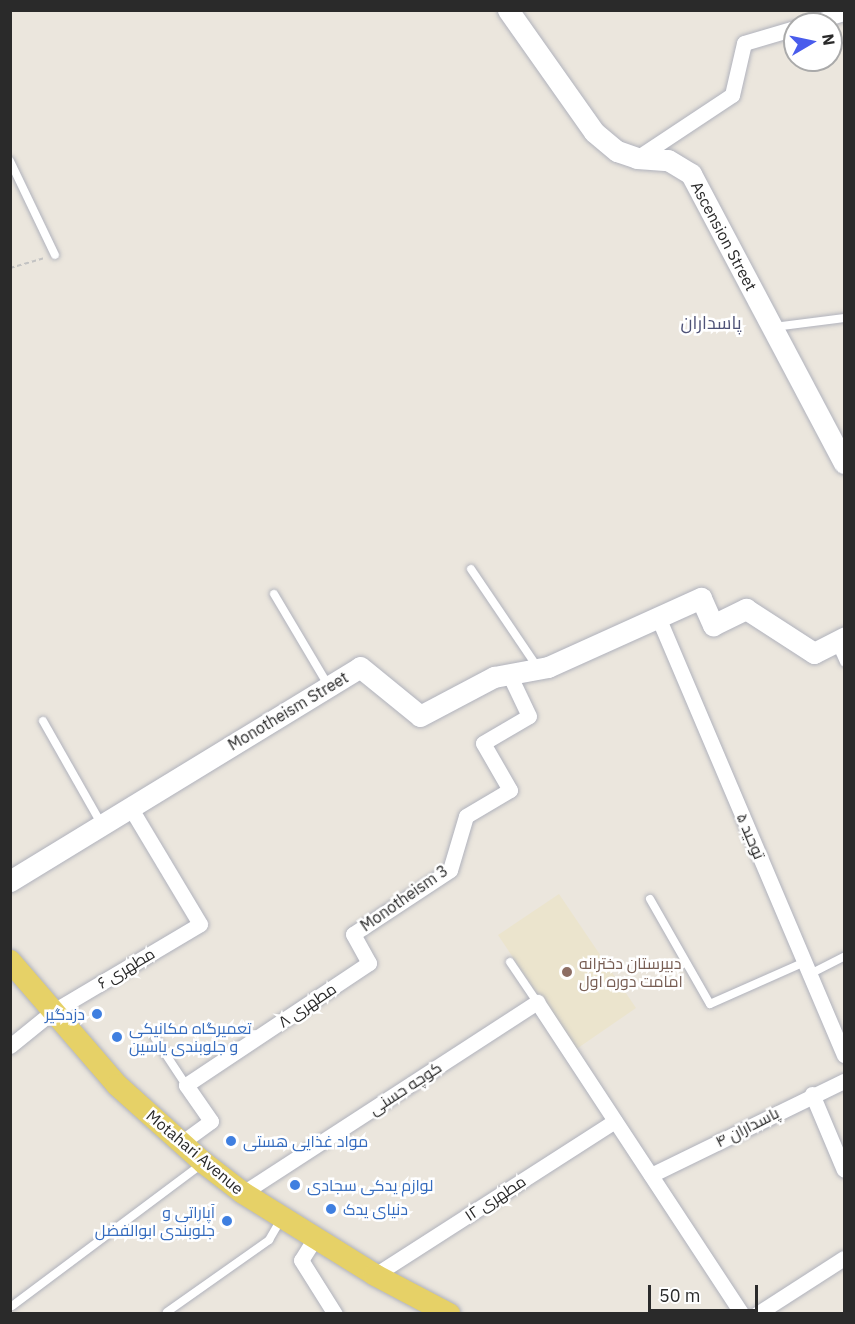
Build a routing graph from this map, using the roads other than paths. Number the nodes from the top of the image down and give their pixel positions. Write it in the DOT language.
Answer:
graph roads {
  1 [pos="508,10"];
  2 [pos="783,32"];
  3 [pos="637,158"];
  4 [pos="10,161"];
  5 [pos="55,255"];
  6 [pos="844,318"];
  7 [pos="773,327"];
  8 [pos="844,463"];
  9 [pos="471,569"];
  10 [pos="274,594"];
  11 [pos="657,617"];
  12 [pos="840,640"];
  13 [pos="844,663"];
  14 [pos="539,669"];
  15 [pos="508,674"];
  16 [pos="329,686"];
  17 [pos="43,721"];
  18 [pos="130,807"];
  19 [pos="102,825"];
  20 [pos="10,881"];
  21 [pos="650,899"];
  22 [pos="353,934"];
  23 [pos="844,957"];
  24 [pos="10,961"];
  25 [pos="510,962"];
  26 [pos="807,968"];
  27 [pos="537,1002"];
  28 [pos="52,1012"];
  29 [pos="155,1038"];
  30 [pos="10,1046"];
  31 [pos="844,1055"];
  32 [pos="844,1081"];
  33 [pos="186,1084"];
  34 [pos="812,1094"];
  35 [pos="615,1121"];
  36 [pos="181,1143"];
  37 [pos="204,1163"];
  38 [pos="844,1170"];
  39 [pos="651,1175"];
  40 [pos="243,1193"];
  41 [pos="282,1218"];
  42 [pos="315,1238"];
  43 [pos="844,1258"];
  44 [pos="375,1275"];
  45 [pos="12,1306"];
  46 [pos="167,1312"];
  47 [pos="335,1314"];
  48 [pos="449,1314"];
  49 [pos="742,1314"];
  50 [pos="756,1314"];
  1 -- 3 [label="street, Ascension Street"];
  2 -- 3 [label="street"];
  3 -- 7 [label="street, Ascension Street"];
  4 -- 5 [label="lane"];
  6 -- 7 [label="lane"];
  7 -- 8 [label="street, Ascension Street"];
  9 -- 14 [label="lane"];
  10 -- 16 [label="lane"];
  11 -- 12 [label="street, Monotheism Street"];
  11 -- 14 [label="street, Monotheism Street"];
  11 -- 26 [label="street, توحید ۵"];
  12 -- 13 [label="lane"];
  14 -- 15 [label="street, Monotheism Street"];
  15 -- 16 [label="street, Monotheism Street"];
  15 -- 22 [label="street, Monotheism 3"];
  16 -- 18 [label="street, Monotheism Street"];
  17 -- 19 [label="lane"];
  18 -- 19 [label="street, Monotheism Street"];
  18 -- 28 [label="street, مطهری ۶"];
  19 -- 20 [label="street, Monotheism Street"];
  21 -- 26 [label="lane"];
  22 -- 33 [label="street, مطهری ۸"];
  23 -- 26 [label="lane"];
  24 -- 28 [label="main road, Motahari Avenue"];
  25 -- 27 [label="lane"];
  26 -- 31 [label="street, توحید ۵"];
  27 -- 35 [label="street"];
  27 -- 40 [label="street, کوچه حسنی"];
  28 -- 30 [label="street, مطهری ۶"];
  28 -- 36 [label="main road, Motahari Avenue"];
  29 -- 33 [label="lane"];
  32 -- 34 [label="street, پاسداران ۴"];
  33 -- 36 [label="street"];
  34 -- 38 [label="street"];
  34 -- 39 [label="street, پاسداران ۴"];
  35 -- 39 [label="street"];
  35 -- 44 [label="street, مطهری ۱۲"];
  36 -- 37 [label="main road, Motahari Avenue"];
  37 -- 40 [label="main road, Motahari Avenue"];
  37 -- 45 [label="lane"];
  39 -- 49 [label="street"];
  40 -- 41 [label="main road, Motahari Avenue"];
  41 -- 42 [label="main road, Motahari Avenue"];
  41 -- 46 [label="lane"];
  42 -- 44 [label="main road, Motahari Avenue"];
  42 -- 47 [label="street"];
  43 -- 50 [label="street"];
  44 -- 48 [label="main road, Motahari Avenue"];
}
